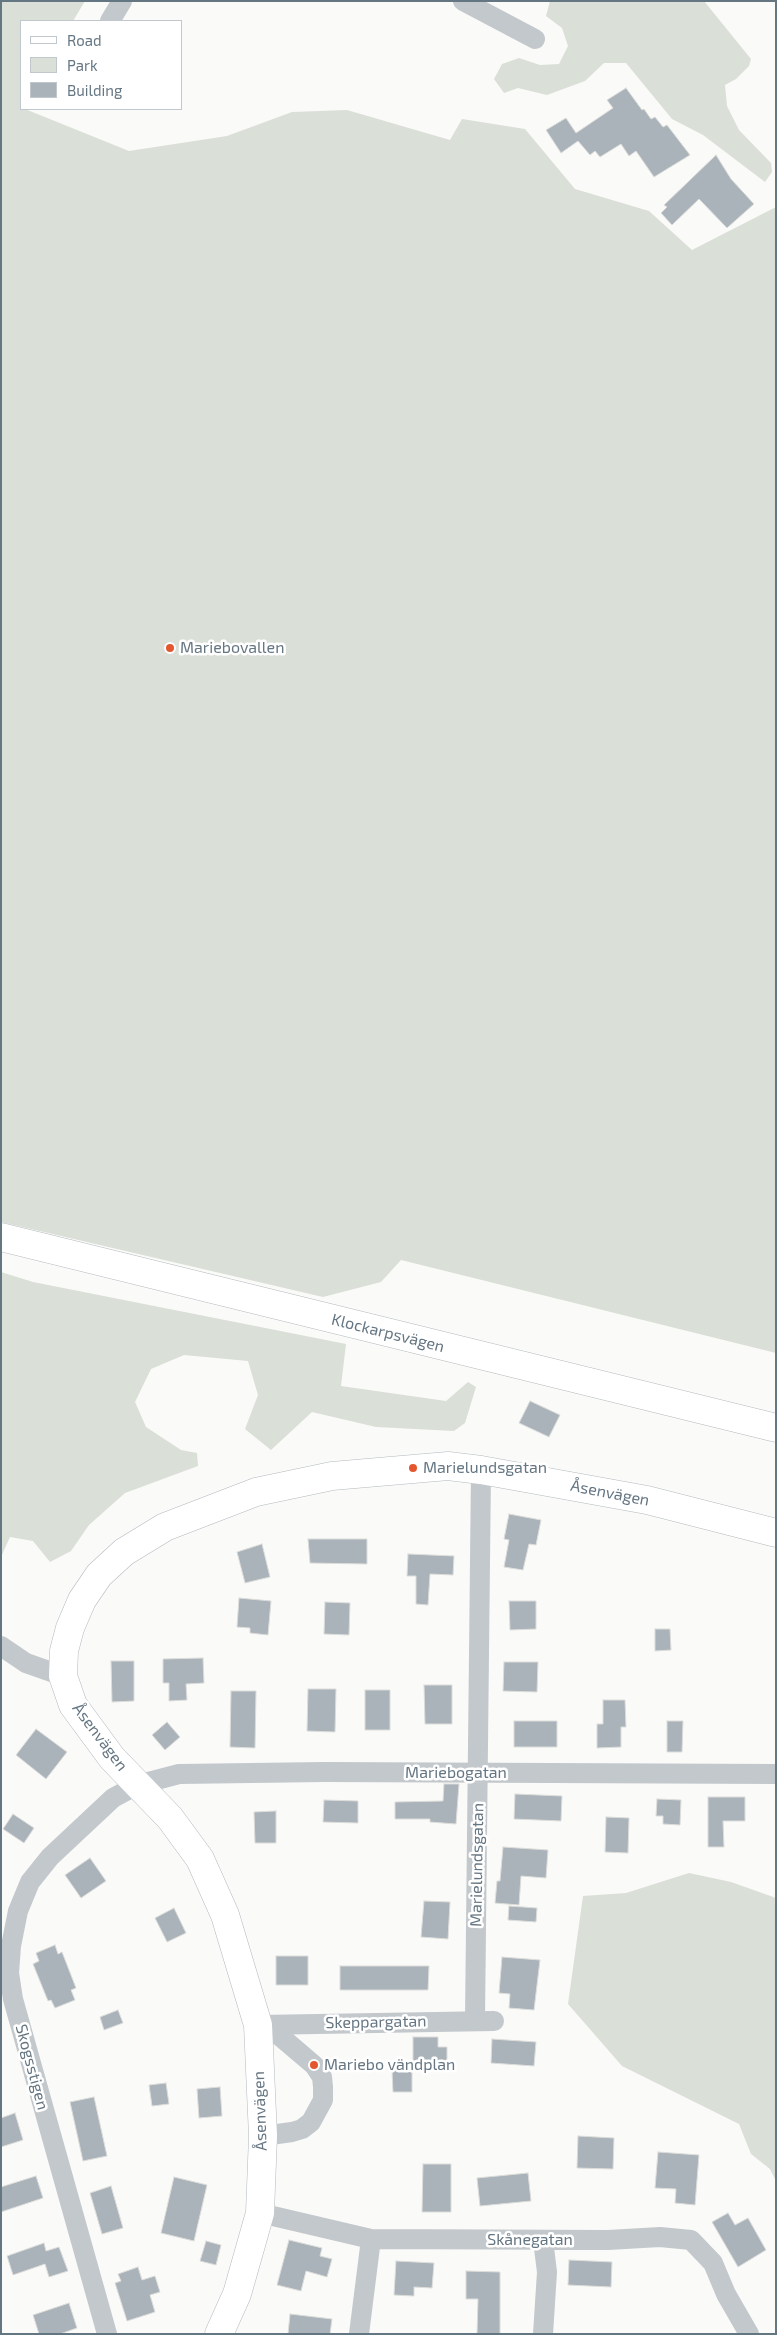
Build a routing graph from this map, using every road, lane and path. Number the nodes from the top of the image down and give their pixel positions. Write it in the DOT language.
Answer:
graph roads {
  1 [pos="122,1"];
  2 [pos="463,1"];
  3 [pos="111,20"];
  4 [pos="535,39"];
  5 [pos="1,1237"];
  6 [pos="776,1428"];
  7 [pos="481,1470"];
  8 [pos="776,1533"];
  9 [pos="1,1646"];
  10 [pos="63,1676"];
  11 [pos="478,1774"];
  12 [pos="776,1774"];
  13 [pos="137,1785"];
  14 [pos="484,2020"];
  15 [pos="258,2025"];
  16 [pos="263,2136"];
  17 [pos="260,2213"];
  18 [pos="371,2239"];
  19 [pos="543,2240"];
  20 [pos="107,2334"];
  21 [pos="219,2334"];
  22 [pos="359,2334"];
  23 [pos="543,2334"];
  24 [pos="749,2334"];
  1 -- 3 [label="street"];
  2 -- 4 [label="street"];
  5 -- 6 [label="street, Klockarpsvägen"];
  7 -- 8 [label="street, Åsenvägen"];
  7 -- 10 [label="street, Åsenvägen"];
  7 -- 11 [label="street, Marielundsgatan"];
  9 -- 10 [label="street"];
  10 -- 13 [label="street, Åsenvägen"];
  11 -- 12 [label="street, Mariebogatan"];
  11 -- 13 [label="street, Mariebogatan"];
  11 -- 14 [label="street, Marielundsgatan"];
  13 -- 15 [label="street, Åsenvägen"];
  13 -- 20 [label="street, Skogsstigen"];
  14 -- 15 [label="street, Skeppargatan"];
  15 -- 16 [label="street, Åsenvägen"];
  15 -- 16 [label="street"];
  16 -- 17 [label="street, Åsenvägen"];
  17 -- 18 [label="street, Skånegatan"];
  17 -- 21 [label="street, Åsenvägen"];
  18 -- 19 [label="street, Skånegatan"];
  18 -- 22 [label="street"];
  19 -- 23 [label="street"];
  19 -- 24 [label="street, Skånegatan"];
}
